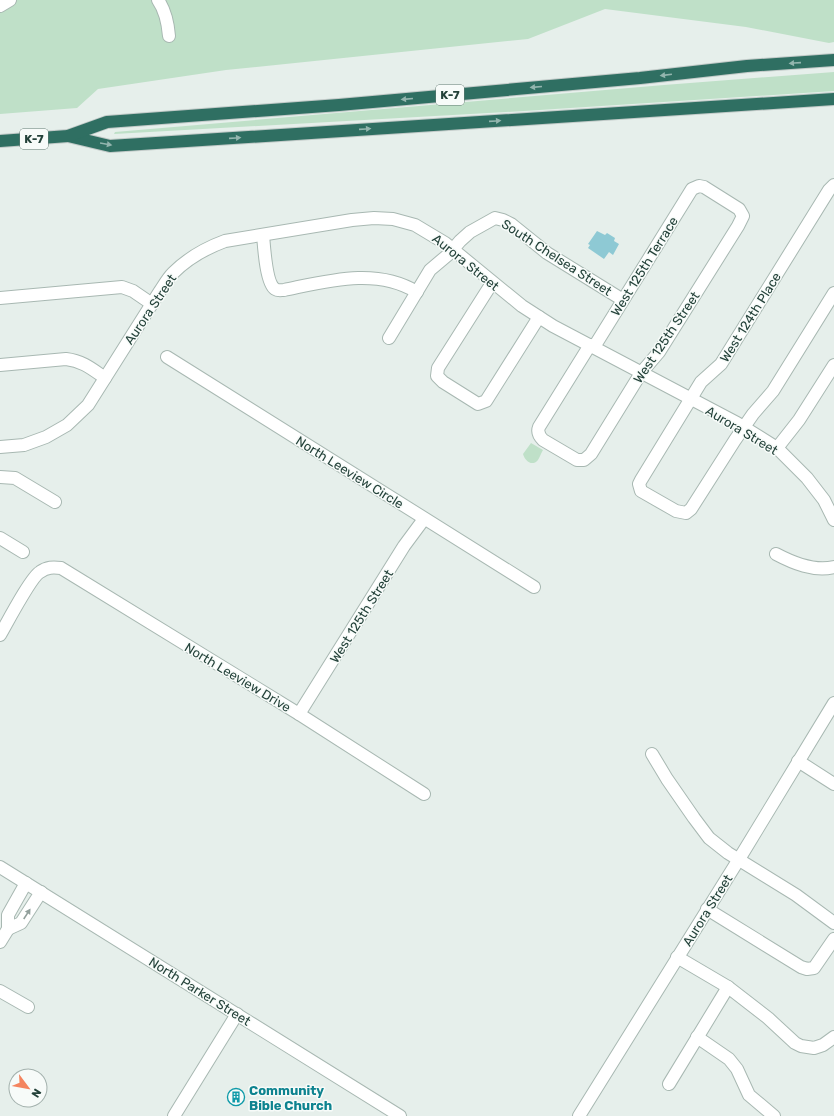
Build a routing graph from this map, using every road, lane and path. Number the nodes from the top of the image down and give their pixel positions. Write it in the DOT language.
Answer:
graph roads {
  1 [pos="10,0"];
  2 [pos="158,0"];
  3 [pos="0,6"];
  4 [pos="169,36"];
  5 [pos="834,60"];
  6 [pos="834,99"];
  7 [pos="68,136"];
  8 [pos="0,141"];
  9 [pos="834,185"];
  10 [pos="695,187"];
  11 [pos="263,235"];
  12 [pos="453,250"];
  13 [pos="492,283"];
  14 [pos="417,292"];
  15 [pos="834,293"];
  16 [pos="0,298"];
  17 [pos="623,300"];
  18 [pos="152,304"];
  19 [pos="539,317"];
  20 [pos="389,338"];
  21 [pos="592,346"];
  22 [pos="167,357"];
  23 [pos="0,365"];
  24 [pos="834,365"];
  25 [pos="641,373"];
  26 [pos="105,378"];
  27 [pos="691,399"];
  28 [pos="744,428"];
  29 [pos="539,434"];
  30 [pos="0,447"];
  31 [pos="777,448"];
  32 [pos="0,477"];
  33 [pos="55,502"];
  34 [pos="424,519"];
  35 [pos="834,520"];
  36 [pos="0,538"];
  37 [pos="23,552"];
  38 [pos="776,554"];
  39 [pos="834,567"];
  40 [pos="534,587"];
  41 [pos="0,635"];
  42 [pos="834,703"];
  43 [pos="299,714"];
  44 [pos="652,754"];
  45 [pos="798,761"];
  46 [pos="834,784"];
  47 [pos="424,794"];
  48 [pos="738,859"];
  49 [pos="0,867"];
  50 [pos="26,883"];
  51 [pos="41,892"];
  52 [pos="707,909"];
  53 [pos="834,922"];
  54 [pos="8,929"];
  55 [pos="834,939"];
  56 [pos="0,942"];
  57 [pos="677,957"];
  58 [pos="728,987"];
  59 [pos="0,991"];
  60 [pos="28,1007"];
  61 [pos="237,1014"];
  62 [pos="697,1037"];
  63 [pos="834,1037"];
  64 [pos="669,1084"];
  65 [pos="174,1116"];
  66 [pos="400,1116"];
  67 [pos="579,1116"];
  68 [pos="774,1116"];
  1 -- 3 [label="street"];
  2 -- 4 [label="street"];
  5 -- 7 [label="highway, K-7, one-way"];
  7 -- 6 [label="highway, K-7, one-way"];
  7 -- 8 [label="highway, K-7"];
  9 -- 27 [label="street, West 124th Place"];
  10 -- 17 [label="street, West 125th Terrace"];
  10 -- 25 [label="street, West 125th Street"];
  11 -- 12 [label="street, Aurora Street"];
  11 -- 14 [label="street"];
  11 -- 18 [label="street, Aurora Street"];
  12 -- 13 [label="street, Aurora Street"];
  12 -- 14 [label="street, South Chelsea Street"];
  12 -- 17 [label="street, South Chelsea Street"];
  13 -- 19 [label="street, Aurora Street"];
  13 -- 19 [label="street"];
  14 -- 20 [label="street, South Chelsea Street"];
  15 -- 28 [label="street"];
  16 -- 18 [label="street"];
  17 -- 21 [label="street, West 125th Terrace"];
  18 -- 26 [label="street, Aurora Street"];
  19 -- 21 [label="street, Aurora Street"];
  21 -- 25 [label="street, Aurora Street"];
  21 -- 29 [label="street, West 125th Terrace"];
  22 -- 34 [label="street, North Leeview Circle"];
  23 -- 26 [label="street"];
  24 -- 31 [label="street"];
  25 -- 27 [label="street, Aurora Street"];
  25 -- 29 [label="street, West 125th Street"];
  26 -- 30 [label="street, Aurora Street"];
  27 -- 28 [label="street, Aurora Street"];
  27 -- 28 [label="street, West 124th Place"];
  28 -- 31 [label="street, Aurora Street"];
  31 -- 35 [label="street, Aurora Street"];
  32 -- 33 [label="street"];
  34 -- 40 [label="street, North Leeview Circle"];
  34 -- 43 [label="street, West 125th Street"];
  36 -- 37 [label="street"];
  38 -- 39 [label="street"];
  41 -- 43 [label="street, North Leeview Drive"];
  42 -- 45 [label="street, Aurora Street"];
  43 -- 47 [label="street, North Leeview Drive"];
  44 -- 48 [label="street"];
  45 -- 46 [label="street"];
  45 -- 48 [label="street, Aurora Street"];
  48 -- 52 [label="street, Aurora Street"];
  48 -- 53 [label="street"];
  49 -- 50 [label="street, North Parker Street"];
  50 -- 51 [label="street, North Parker Street"];
  50 -- 54 [label="street"];
  54 -- 51 [label="street, one-way"];
  51 -- 61 [label="street, North Parker Street"];
  52 -- 55 [label="street"];
  52 -- 57 [label="street, Aurora Street"];
  54 -- 56 [label="street"];
  57 -- 58 [label="street"];
  57 -- 67 [label="street, Aurora Street"];
  58 -- 62 [label="street"];
  58 -- 63 [label="street"];
  59 -- 60 [label="street"];
  61 -- 65 [label="street"];
  61 -- 66 [label="street, North Parker Street"];
  62 -- 64 [label="street"];
  62 -- 68 [label="street"];
}
